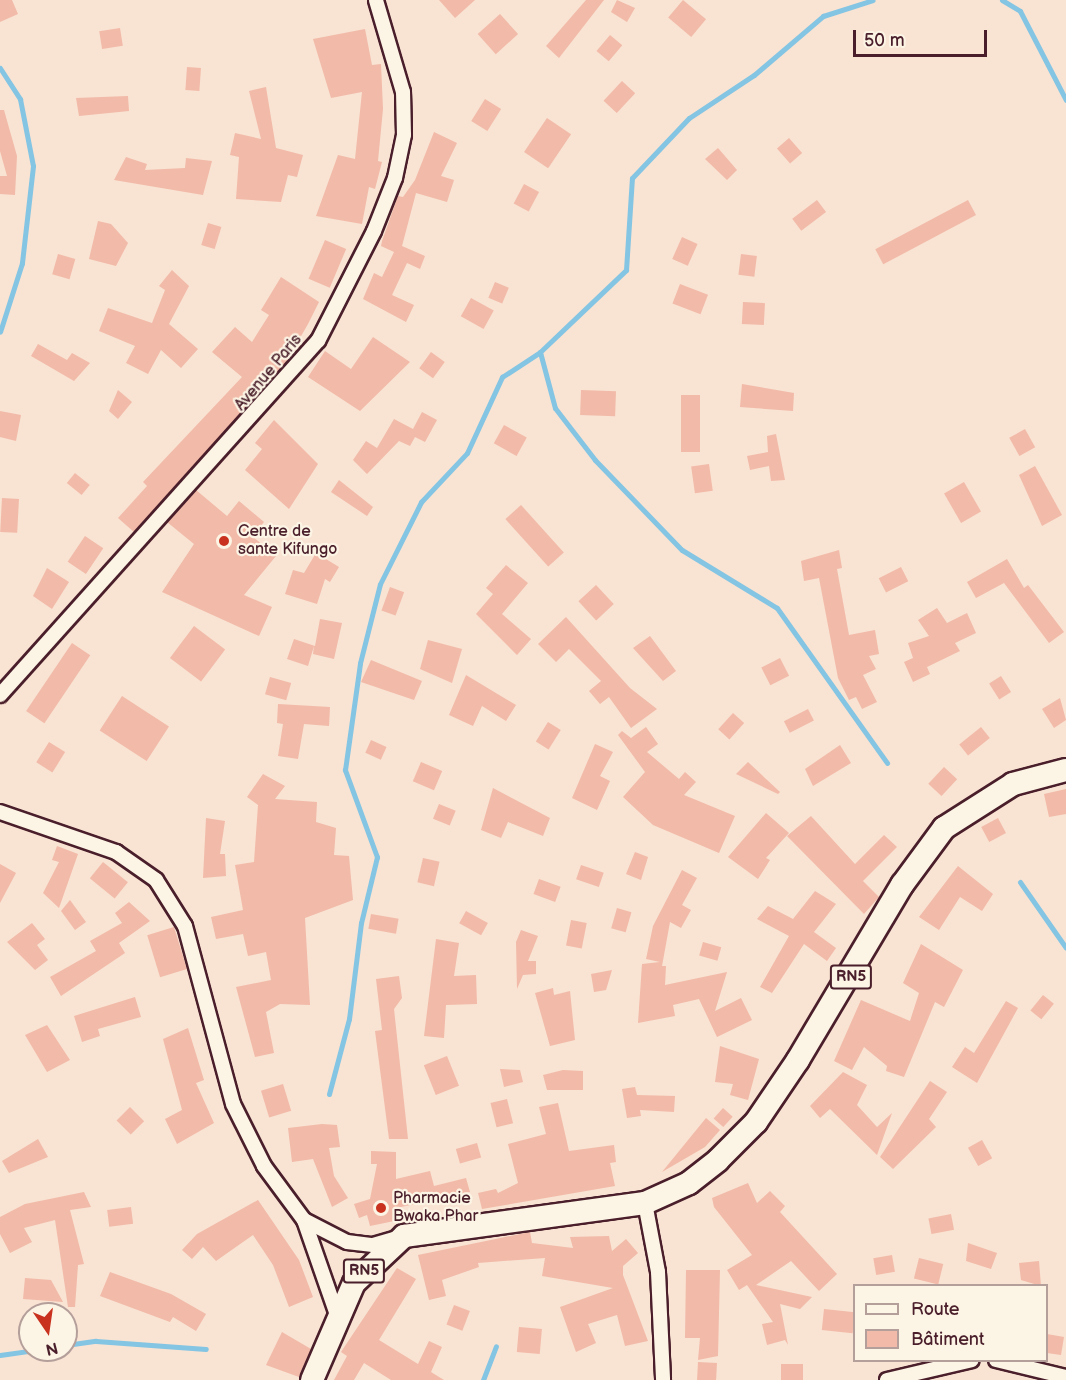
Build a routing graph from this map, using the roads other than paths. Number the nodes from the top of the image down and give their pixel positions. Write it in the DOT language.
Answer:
graph roads {
  1 [pos="376,0"];
  2 [pos="0,695"];
  3 [pos="1066,770"];
  4 [pos="0,812"];
  5 [pos="645,1203"];
  6 [pos="304,1220"];
  7 [pos="404,1236"];
  8 [pos="338,1317"];
  9 [pos="964,1362"];
  10 [pos="1004,1362"];
  11 [pos="1066,1377"];
  12 [pos="312,1380"];
  13 [pos="663,1380"];
  14 [pos="887,1380"];
  1 -- 2 [label="street, Avenue Paris"];
  3 -- 5 [label="highway, RN5"];
  4 -- 6 [label="street"];
  5 -- 7 [label="highway, RN5"];
  5 -- 13 [label="street"];
  6 -- 7 [label="street"];
  6 -- 8 [label="street"];
  7 -- 8 [label="highway, RN5"];
  8 -- 12 [label="highway, RN5"];
  9 -- 14 [label="street"];
  10 -- 11 [label="street"];
}
